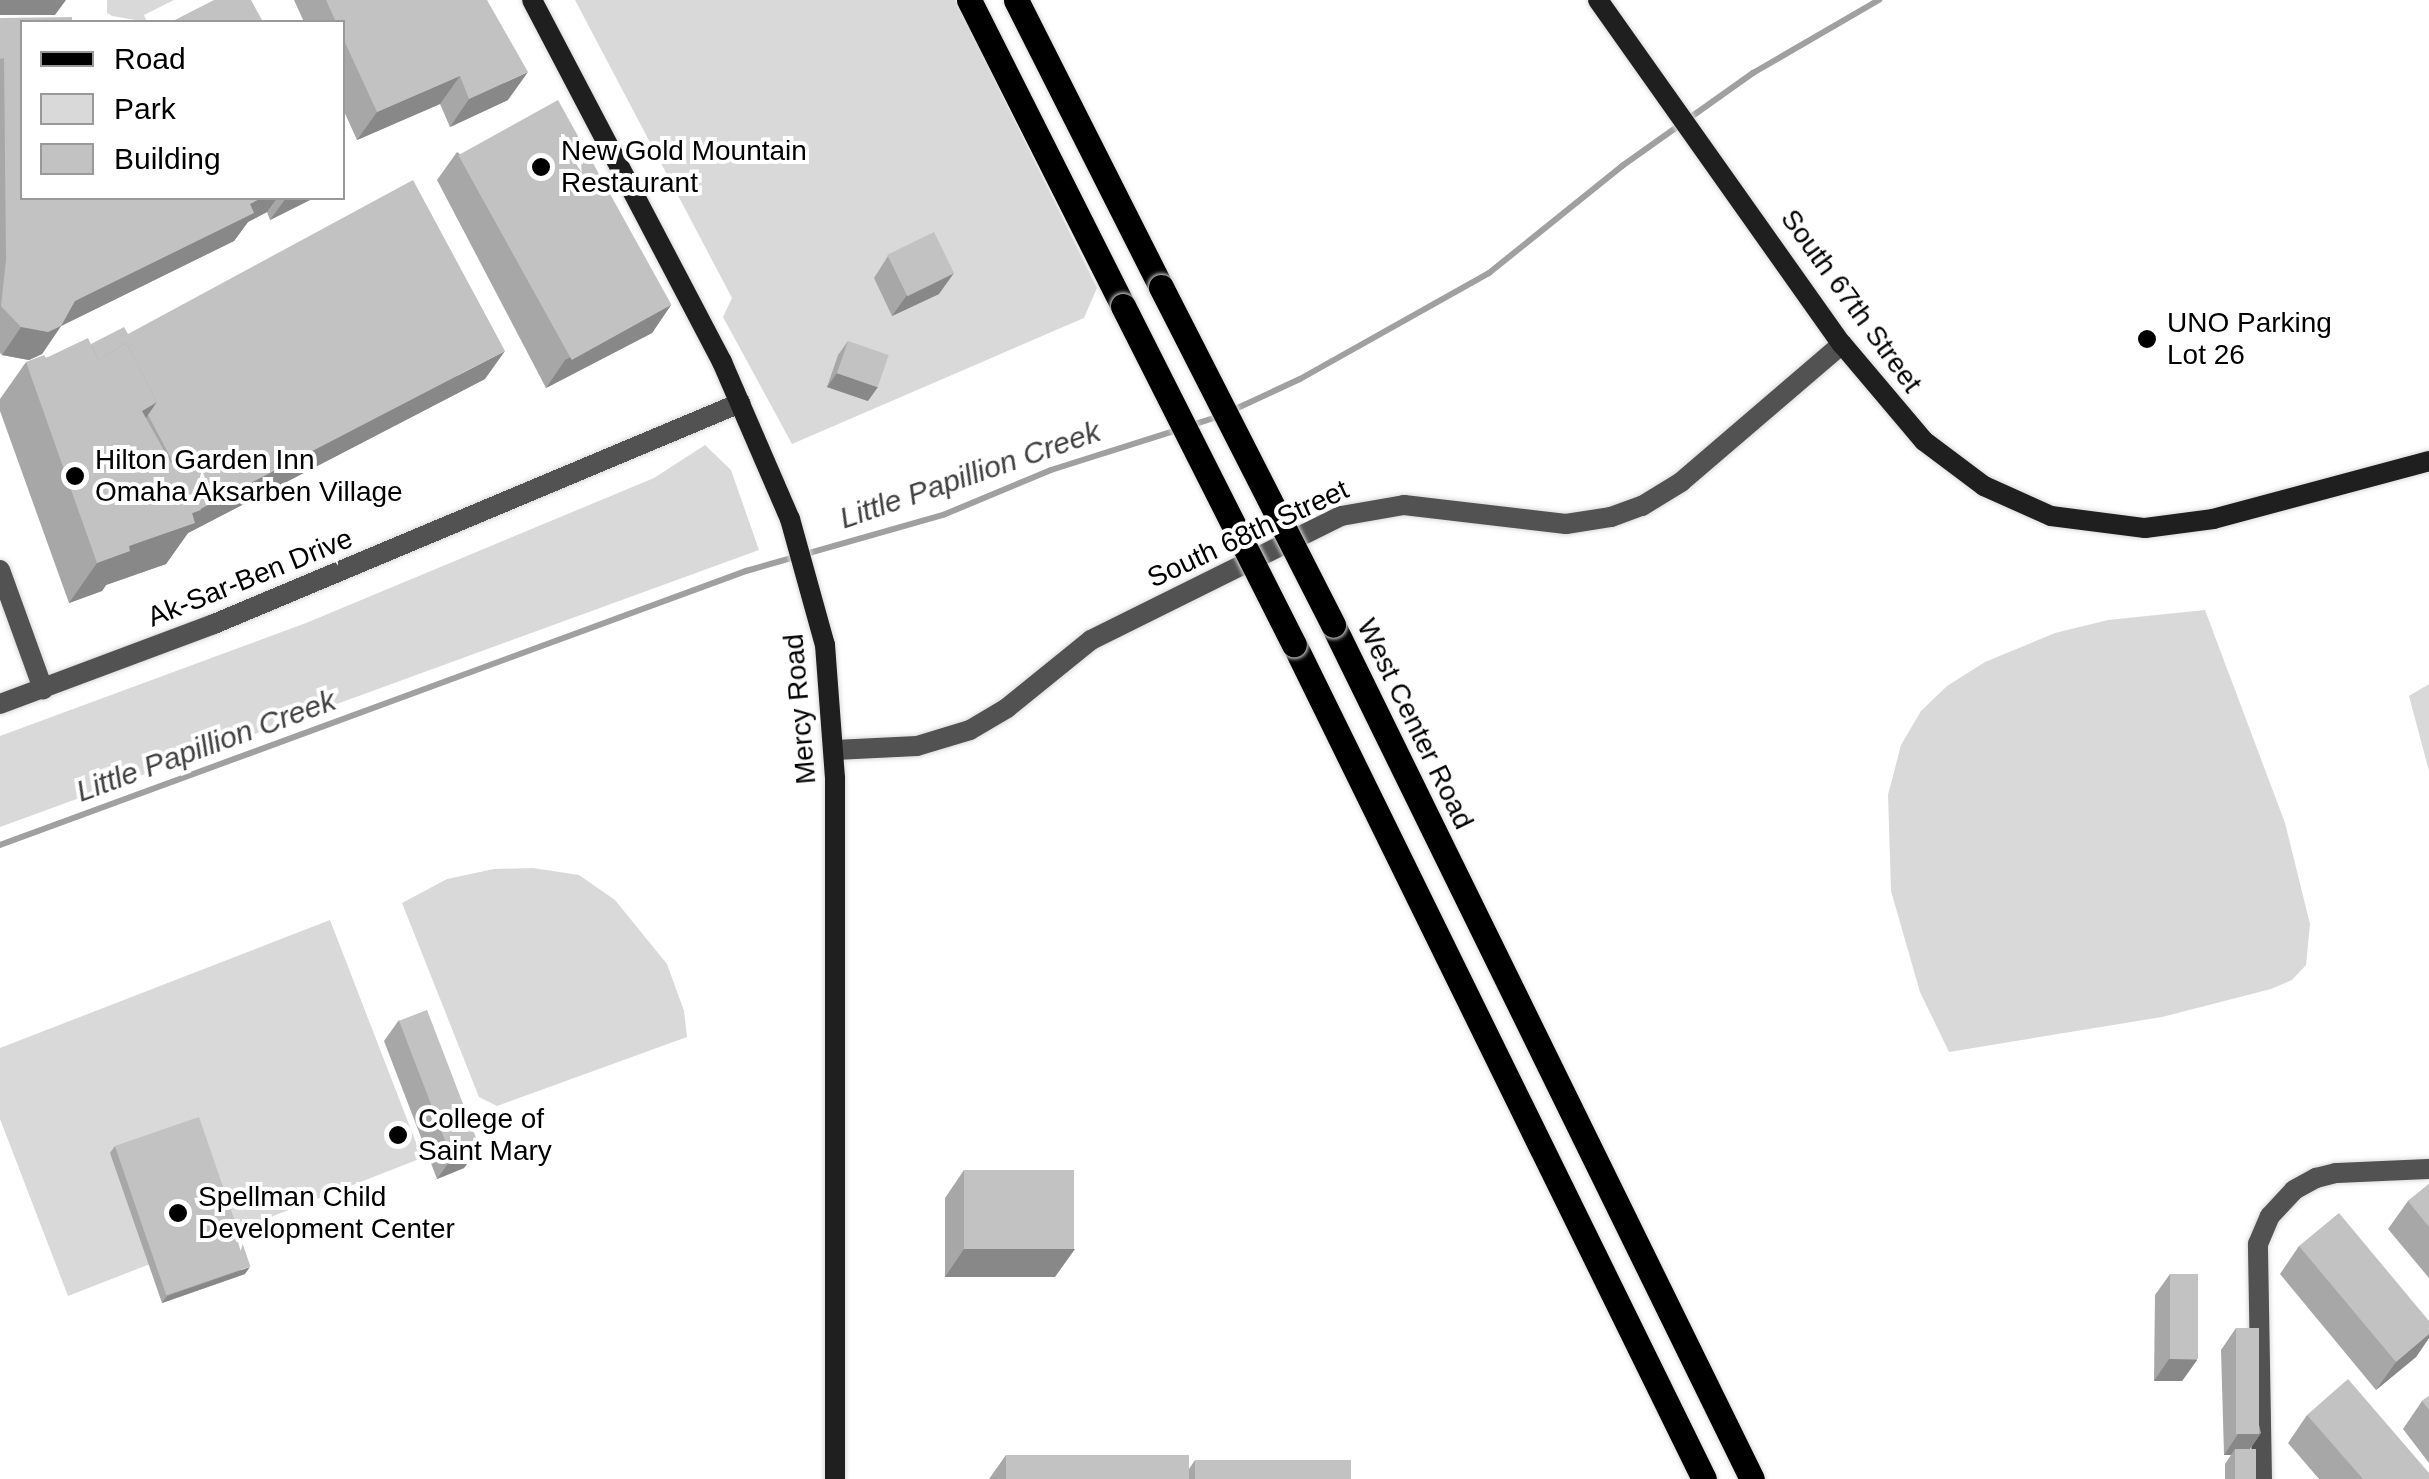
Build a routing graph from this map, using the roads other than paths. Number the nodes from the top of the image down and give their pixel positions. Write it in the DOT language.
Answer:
graph roads {
  1 [pos="532,0"];
  2 [pos="969,0"];
  3 [pos="1016,0"];
  4 [pos="1598,0"];
  5 [pos="1842,344"];
  6 [pos="740,403"];
  7 [pos="2429,461"];
  8 [pos="0,570"];
  9 [pos="43,689"];
  10 [pos="0,704"];
  11 [pos="834,750"];
  12 [pos="2429,1169"];
  13 [pos="834,1479"];
  14 [pos="1704,1479"];
  15 [pos="1752,1479"];
  16 [pos="2262,1479"];
  1 -- 6 [label="main road, Mercy Road"];
  2 -- 14 [label="main road, bridge"];
  3 -- 15 [label="main road, West Center Road, bridge"];
  4 -- 5 [label="main road, South 67th Street"];
  5 -- 7 [label="main road, South 67th Street"];
  5 -- 11 [label="street, South 68th Street"];
  6 -- 9 [label="street, Ak-Sar-Ben Drive"];
  6 -- 11 [label="main road, Mercy Road"];
  8 -- 9 [label="street"];
  9 -- 10 [label="street, Ak-Sar-Ben Drive"];
  11 -- 13 [label="main road, Mercy Road"];
  12 -- 16 [label="street"];
}
